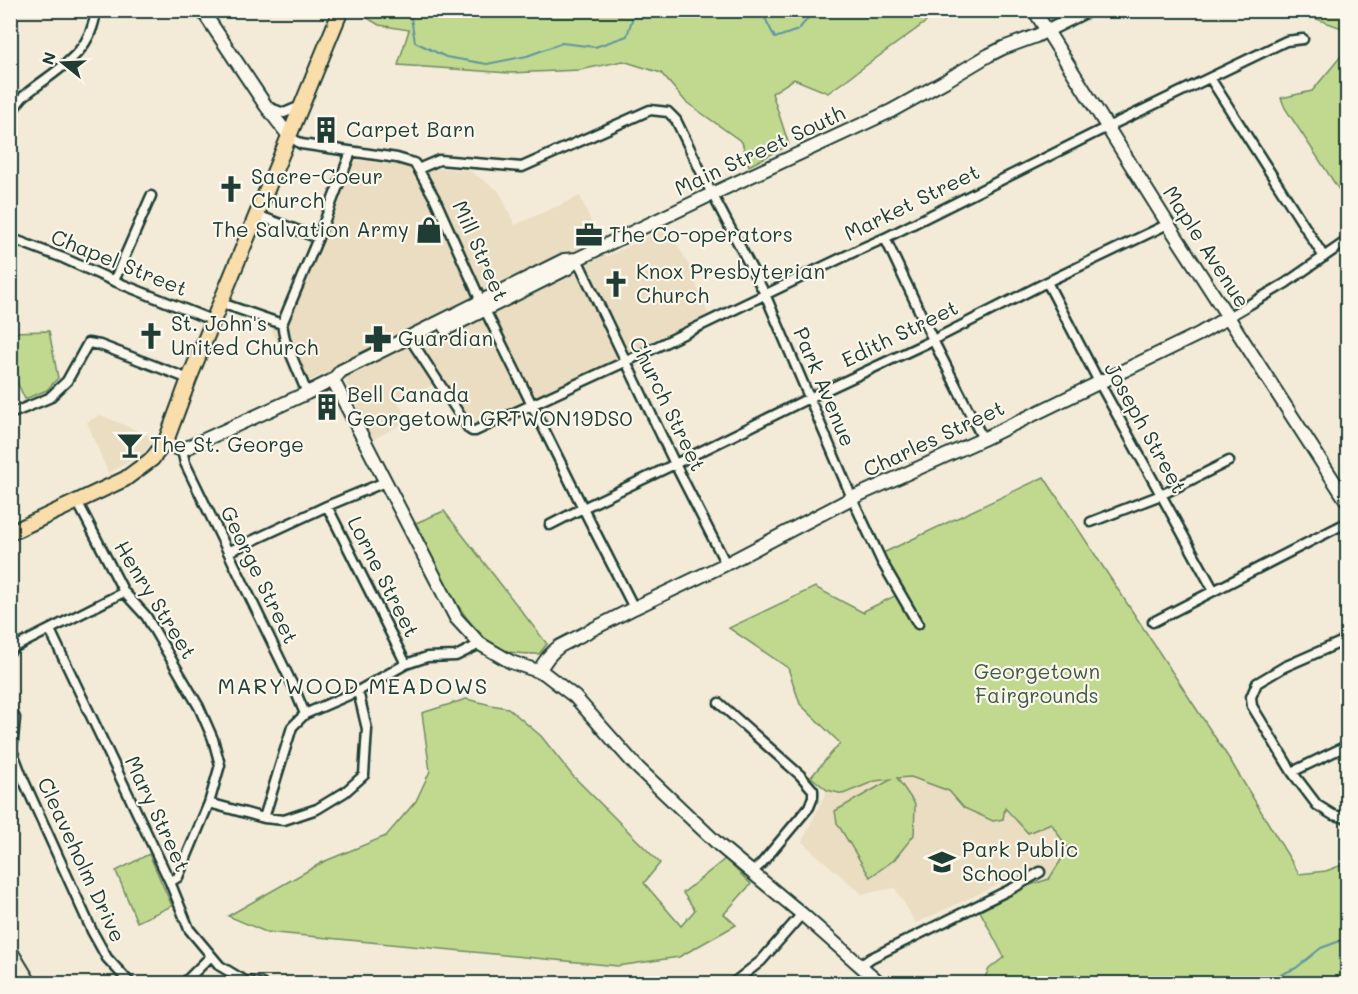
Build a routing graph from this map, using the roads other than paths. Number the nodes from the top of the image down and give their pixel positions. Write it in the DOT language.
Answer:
graph roads {
  1 [pos="96,10"];
  2 [pos="202,10"];
  3 [pos="341,10"];
  4 [pos="1034,10"];
  5 [pos="1088,10"];
  6 [pos="1047,30"];
  7 [pos="1303,39"];
  8 [pos="1210,78"];
  9 [pos="301,105"];
  10 [pos="266,106"];
  11 [pos="10,114"];
  12 [pos="1108,127"];
  13 [pos="289,136"];
  14 [pos="351,152"];
  15 [pos="418,169"];
  16 [pos="712,194"];
  17 [pos="151,196"];
  18 [pos="256,215"];
  19 [pos="1168,224"];
  20 [pos="10,238"];
  21 [pos="318,238"];
  22 [pos="885,238"];
  23 [pos="1347,240"];
  24 [pos="1324,257"];
  25 [pos="577,259"];
  26 [pos="114,281"];
  27 [pos="1047,282"];
  28 [pos="765,294"];
  29 [pos="221,303"];
  30 [pos="483,306"];
  31 [pos="1228,317"];
  32 [pos="214,321"];
  33 [pos="282,324"];
  34 [pos="933,340"];
  35 [pos="411,341"];
  36 [pos="627,361"];
  37 [pos="189,379"];
  38 [pos="333,380"];
  39 [pos="1099,382"];
  40 [pos="307,393"];
  41 [pos="809,398"];
  42 [pos="532,405"];
  43 [pos="10,414"];
  44 [pos="983,439"];
  45 [pos="166,441"];
  46 [pos="182,450"];
  47 [pos="1228,461"];
  48 [pos="675,464"];
  49 [pos="385,482"];
  50 [pos="1161,495"];
  51 [pos="852,498"];
  52 [pos="77,501"];
  53 [pos="1347,502"];
  54 [pos="327,506"];
  55 [pos="583,508"];
  56 [pos="1091,522"];
  57 [pos="1347,522"];
  58 [pos="550,525"];
  59 [pos="10,533"];
  60 [pos="228,552"];
  61 [pos="726,564"];
  62 [pos="1214,591"];
  63 [pos="124,592"];
  64 [pos="634,608"];
  65 [pos="1153,622"];
  66 [pos="918,624"];
  67 [pos="50,630"];
  68 [pos="1347,639"];
  69 [pos="480,644"];
  70 [pos="10,651"];
  71 [pos="406,664"];
  72 [pos="539,672"];
  73 [pos="358,692"];
  74 [pos="719,704"];
  75 [pos="10,708"];
  76 [pos="305,714"];
  77 [pos="1347,745"];
  78 [pos="1292,772"];
  79 [pos="209,803"];
  80 [pos="264,818"];
  81 [pos="1347,818"];
  82 [pos="752,872"];
  83 [pos="1040,872"];
  84 [pos="170,882"];
  85 [pos="802,914"];
  86 [pos="211,956"];
  87 [pos="860,966"];
  88 [pos="131,984"];
  89 [pos="183,984"];
  90 [pos="262,984"];
  91 [pos="732,984"];
  92 [pos="881,984"];
  1 -- 11 [label="street"];
  2 -- 10 [label="street"];
  3 -- 9 [label="main road"];
  4 -- 6 [label="street, Maple Avenue"];
  5 -- 6 [label="street, Main Street South"];
  6 -- 12 [label="street, Maple Avenue"];
  6 -- 16 [label="street, Main Street South"];
  7 -- 8 [label="street, Market Street"];
  8 -- 12 [label="street, Market Street"];
  8 -- 24 [label="street"];
  9 -- 10 [label="street"];
  9 -- 13 [label="main road"];
  10 -- 13 [label="street"];
  12 -- 19 [label="street, Maple Avenue"];
  12 -- 22 [label="street, Market Street"];
  13 -- 14 [label="street"];
  13 -- 18 [label="main road"];
  14 -- 15 [label="street"];
  14 -- 21 [label="street"];
  15 -- 16 [label="street, Park Avenue"];
  15 -- 30 [label="street, Mill Street"];
  16 -- 25 [label="street, Main Street South"];
  16 -- 28 [label="street, Park Avenue"];
  17 -- 26 [label="street"];
  18 -- 21 [label="street"];
  18 -- 29 [label="main road"];
  19 -- 27 [label="street, Edith Street"];
  19 -- 31 [label="street, Maple Avenue"];
  20 -- 26 [label="street, Chapel Street"];
  21 -- 33 [label="street"];
  22 -- 28 [label="street, Market Street"];
  22 -- 34 [label="street"];
  23 -- 24 [label="street, Charles Street"];
  24 -- 31 [label="street, Charles Street"];
  25 -- 30 [label="street, Main Street South"];
  25 -- 36 [label="street, Church Street"];
  26 -- 32 [label="street, Chapel Street"];
  27 -- 34 [label="street, Edith Street"];
  27 -- 39 [label="street, Joseph Street"];
  28 -- 36 [label="street, Market Street"];
  28 -- 41 [label="street, Park Avenue"];
  29 -- 32 [label="main road"];
  29 -- 33 [label="street"];
  30 -- 35 [label="street, Main Street South"];
  30 -- 42 [label="street, Mill Street"];
  31 -- 39 [label="street, Charles Street"];
  31 -- 53 [label="street, Maple Avenue"];
  32 -- 37 [label="main road"];
  33 -- 40 [label="street"];
  34 -- 41 [label="street, Edith Street"];
  34 -- 44 [label="street"];
  35 -- 38 [label="street, Main Street South"];
  35 -- 42 [label="street, Market Street"];
  36 -- 42 [label="street, Market Street"];
  36 -- 48 [label="street, Church Street"];
  37 -- 43 [label="street"];
  37 -- 45 [label="main road"];
  38 -- 40 [label="street, Main Street South"];
  38 -- 49 [label="street"];
  39 -- 44 [label="street, Charles Street"];
  39 -- 50 [label="street, Joseph Street"];
  40 -- 46 [label="street, Main Street South"];
  41 -- 48 [label="street, Edith Street"];
  41 -- 51 [label="street, Park Avenue"];
  42 -- 55 [label="street, Mill Street"];
  44 -- 51 [label="street, Charles Street"];
  45 -- 46 [label="street"];
  45 -- 52 [label="main road"];
  46 -- 60 [label="street, George Street"];
  47 -- 50 [label="street"];
  48 -- 55 [label="street, Edith Street"];
  48 -- 61 [label="street, Church Street"];
  49 -- 54 [label="street"];
  49 -- 69 [label="street"];
  50 -- 56 [label="street"];
  50 -- 62 [label="street, Joseph Street"];
  51 -- 61 [label="street, Charles Street"];
  51 -- 66 [label="street, Park Avenue"];
  52 -- 59 [label="main road"];
  52 -- 63 [label="street, Henry Street"];
  54 -- 60 [label="street"];
  54 -- 71 [label="street, Lorne Street"];
  55 -- 58 [label="street, Edith Street"];
  55 -- 64 [label="street, Mill Street"];
  57 -- 62 [label="street"];
  60 -- 76 [label="street, George Street"];
  61 -- 64 [label="street, Charles Street"];
  62 -- 65 [label="street"];
  63 -- 67 [label="street"];
  63 -- 79 [label="street, Henry Street"];
  64 -- 72 [label="street, Charles Street"];
  67 -- 70 [label="street"];
  67 -- 84 [label="street, Mary Street"];
  68 -- 78 [label="street"];
  69 -- 71 [label="street"];
  69 -- 72 [label="street"];
  71 -- 73 [label="street"];
  72 -- 82 [label="street"];
  73 -- 76 [label="street"];
  73 -- 80 [label="street"];
  74 -- 82 [label="street"];
  75 -- 88 [label="street, Cleaveholm Drive"];
  76 -- 80 [label="street"];
  77 -- 78 [label="street"];
  78 -- 81 [label="street"];
  79 -- 80 [label="street"];
  79 -- 84 [label="street, Henry Street"];
  82 -- 85 [label="street"];
  83 -- 87 [label="street"];
  84 -- 86 [label="street, Mary Street"];
  85 -- 87 [label="street"];
  85 -- 91 [label="street"];
  86 -- 89 [label="street"];
  86 -- 90 [label="street, Mary Street"];
  87 -- 92 [label="street"];
}
